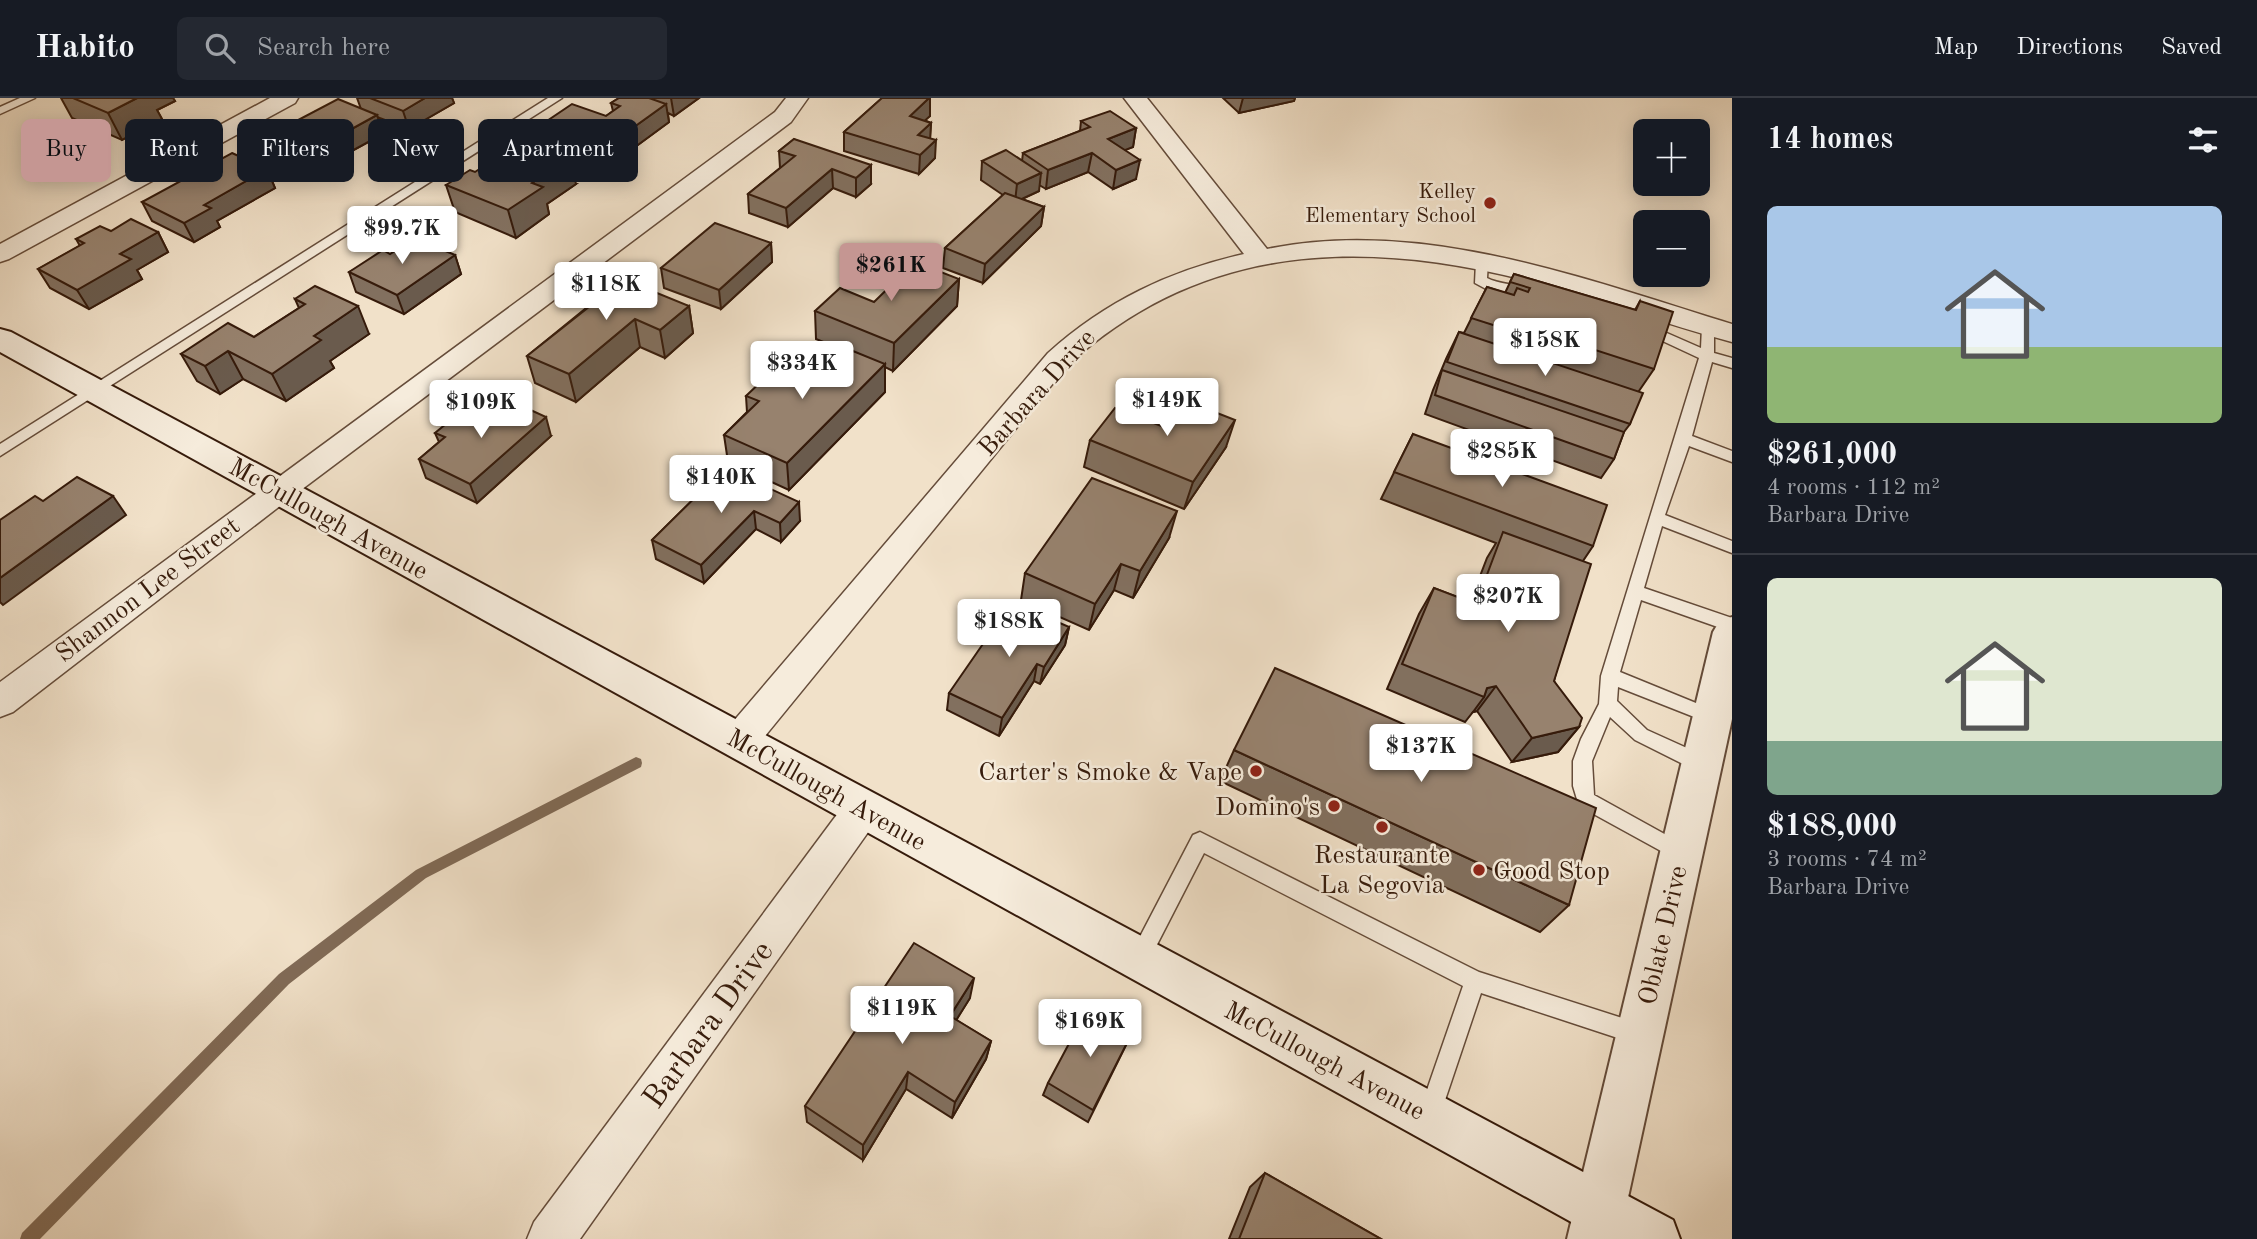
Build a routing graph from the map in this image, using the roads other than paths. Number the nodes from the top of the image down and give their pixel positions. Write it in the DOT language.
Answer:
graph roads {
  1 [pos="29,98"];
  2 [pos="287,98"];
  3 [pos="556,98"];
  4 [pos="797,98"];
  5 [pos="1135,98"];
  6 [pos="0,111"];
  7 [pos="0,254"];
  8 [pos="1261,258"];
  9 [pos="1482,262"];
  10 [pos="1548,299"];
  11 [pos="1634,324"];
  12 [pos="1721,330"];
  13 [pos="0,339"];
  14 [pos="1707,356"];
  15 [pos="1732,363"];
  16 [pos="95,391"];
  17 [pos="1684,439"];
  18 [pos="0,451"];
  19 [pos="1732,457"];
  20 [pos="278,491"];
  21 [pos="1656,518"];
  22 [pos="1732,547"];
  23 [pos="1635,591"];
  24 [pos="1732,625"];
  25 [pos="1732,632"];
  26 [pos="1610,676"];
  27 [pos="0,702"];
  28 [pos="1608,704"];
  29 [pos="1721,704"];
  30 [pos="739,741"];
  31 [pos="1702,764"];
  32 [pos="863,809"];
  33 [pos="1681,853"];
  34 [pos="1139,959"];
  35 [pos="1475,981"];
  36 [pos="1639,1034"];
  37 [pos="1429,1116"];
  38 [pos="1596,1224"];
  39 [pos="551,1239"];
  40 [pos="1654,1239"];
  1 -- 6 [label="lane"];
  2 -- 7 [label="street"];
  3 -- 16 [label="lane"];
  4 -- 20 [label="street, Shannon Lee Street"];
  5 -- 8 [label="street"];
  8 -- 9 [label="street, Barbara Drive"];
  8 -- 30 [label="street, Barbara Drive"];
  9 -- 10 [label="lane"];
  9 -- 12 [label="street, Barbara Drive"];
  11 -- 14 [label="lane"];
  12 -- 14 [label="lane"];
  13 -- 16 [label="main road, McCullough Avenue"];
  14 -- 15 [label="lane"];
  14 -- 17 [label="lane"];
  16 -- 18 [label="lane"];
  16 -- 20 [label="main road, McCullough Avenue"];
  17 -- 19 [label="lane"];
  17 -- 21 [label="lane"];
  20 -- 27 [label="street, Shannon Lee Street"];
  20 -- 30 [label="main road, McCullough Avenue"];
  21 -- 22 [label="lane"];
  21 -- 23 [label="lane"];
  23 -- 24 [label="lane"];
  23 -- 26 [label="lane"];
  25 -- 29 [label="main road, Oblate Drive"];
  26 -- 28 [label="lane"];
  26 -- 29 [label="lane"];
  28 -- 31 [label="lane"];
  28 -- 33 [label="lane"];
  29 -- 31 [label="main road, Oblate Drive"];
  30 -- 32 [label="main road, McCullough Avenue"];
  31 -- 33 [label="main road, Oblate Drive"];
  32 -- 34 [label="main road, McCullough Avenue"];
  32 -- 39 [label="street, Barbara Drive"];
  33 -- 36 [label="main road, Oblate Drive"];
  34 -- 35 [label="lane"];
  34 -- 37 [label="main road, McCullough Avenue"];
  35 -- 36 [label="lane"];
  35 -- 37 [label="lane"];
  36 -- 38 [label="main road, Oblate Drive"];
  37 -- 38 [label="main road, McCullough Avenue"];
  38 -- 40 [label="main road, McCullough Avenue"];
}
